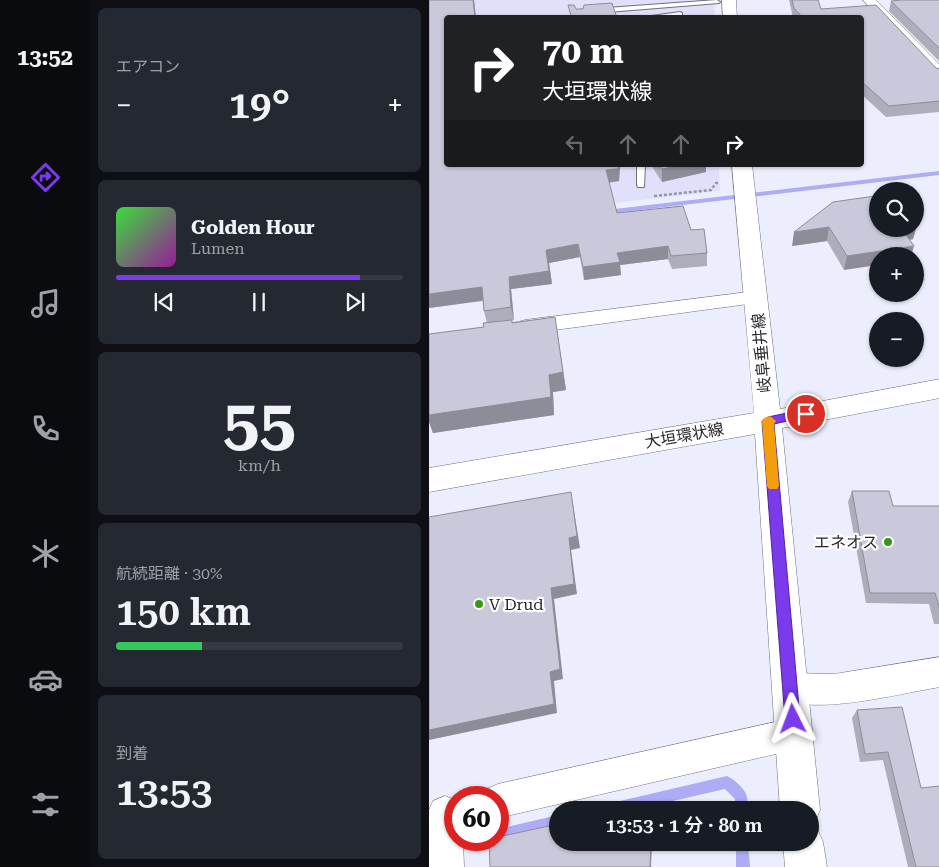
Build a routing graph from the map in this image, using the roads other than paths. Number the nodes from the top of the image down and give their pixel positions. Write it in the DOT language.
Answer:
graph roads {
  1 [pos="869,0"];
  2 [pos="723,1"];
  3 [pos="645,3"];
  4 [pos="690,13"];
  5 [pos="580,14"];
  6 [pos="668,15"];
  7 [pos="729,15"];
  8 [pos="939,74"];
  9 [pos="641,167"];
  10 [pos="742,167"];
  11 [pos="641,185"];
  12 [pos="756,297"];
  13 [pos="508,329"];
  14 [pos="939,388"];
  15 [pos="768,421"];
  16 [pos="429,480"];
  17 [pos="939,672"];
  18 [pos="791,688"];
  19 [pos="793,734"];
  20 [pos="509,799"];
  21 [pos="800,801"];
  22 [pos="443,813"];
  23 [pos="804,851"];
  24 [pos="446,867"];
  25 [pos="806,867"];
  1 -- 8 [label="street"];
  2 -- 3 [label="lane"];
  2 -- 7 [label="main road"];
  3 -- 5 [label="lane"];
  4 -- 6 [label="lane"];
  9 -- 11 [label="lane"];
  10 -- 12 [label="main road, 岐阜垂井線"];
  12 -- 13 [label="street"];
  12 -- 15 [label="main road, 岐阜垂井線"];
  14 -- 15 [label="main road, 大垣環状線"];
  15 -- 16 [label="main road, 大垣環状線"];
  15 -- 18 [label="main road, 岐阜垂井線"];
  17 -- 18 [label="street"];
  18 -- 19 [label="main road, 岐阜垂井線"];
  19 -- 20 [label="street"];
  19 -- 21 [label="main road, 岐阜垂井線"];
  22 -- 24 [label="street"];
  23 -- 25 [label="main road"];
}
